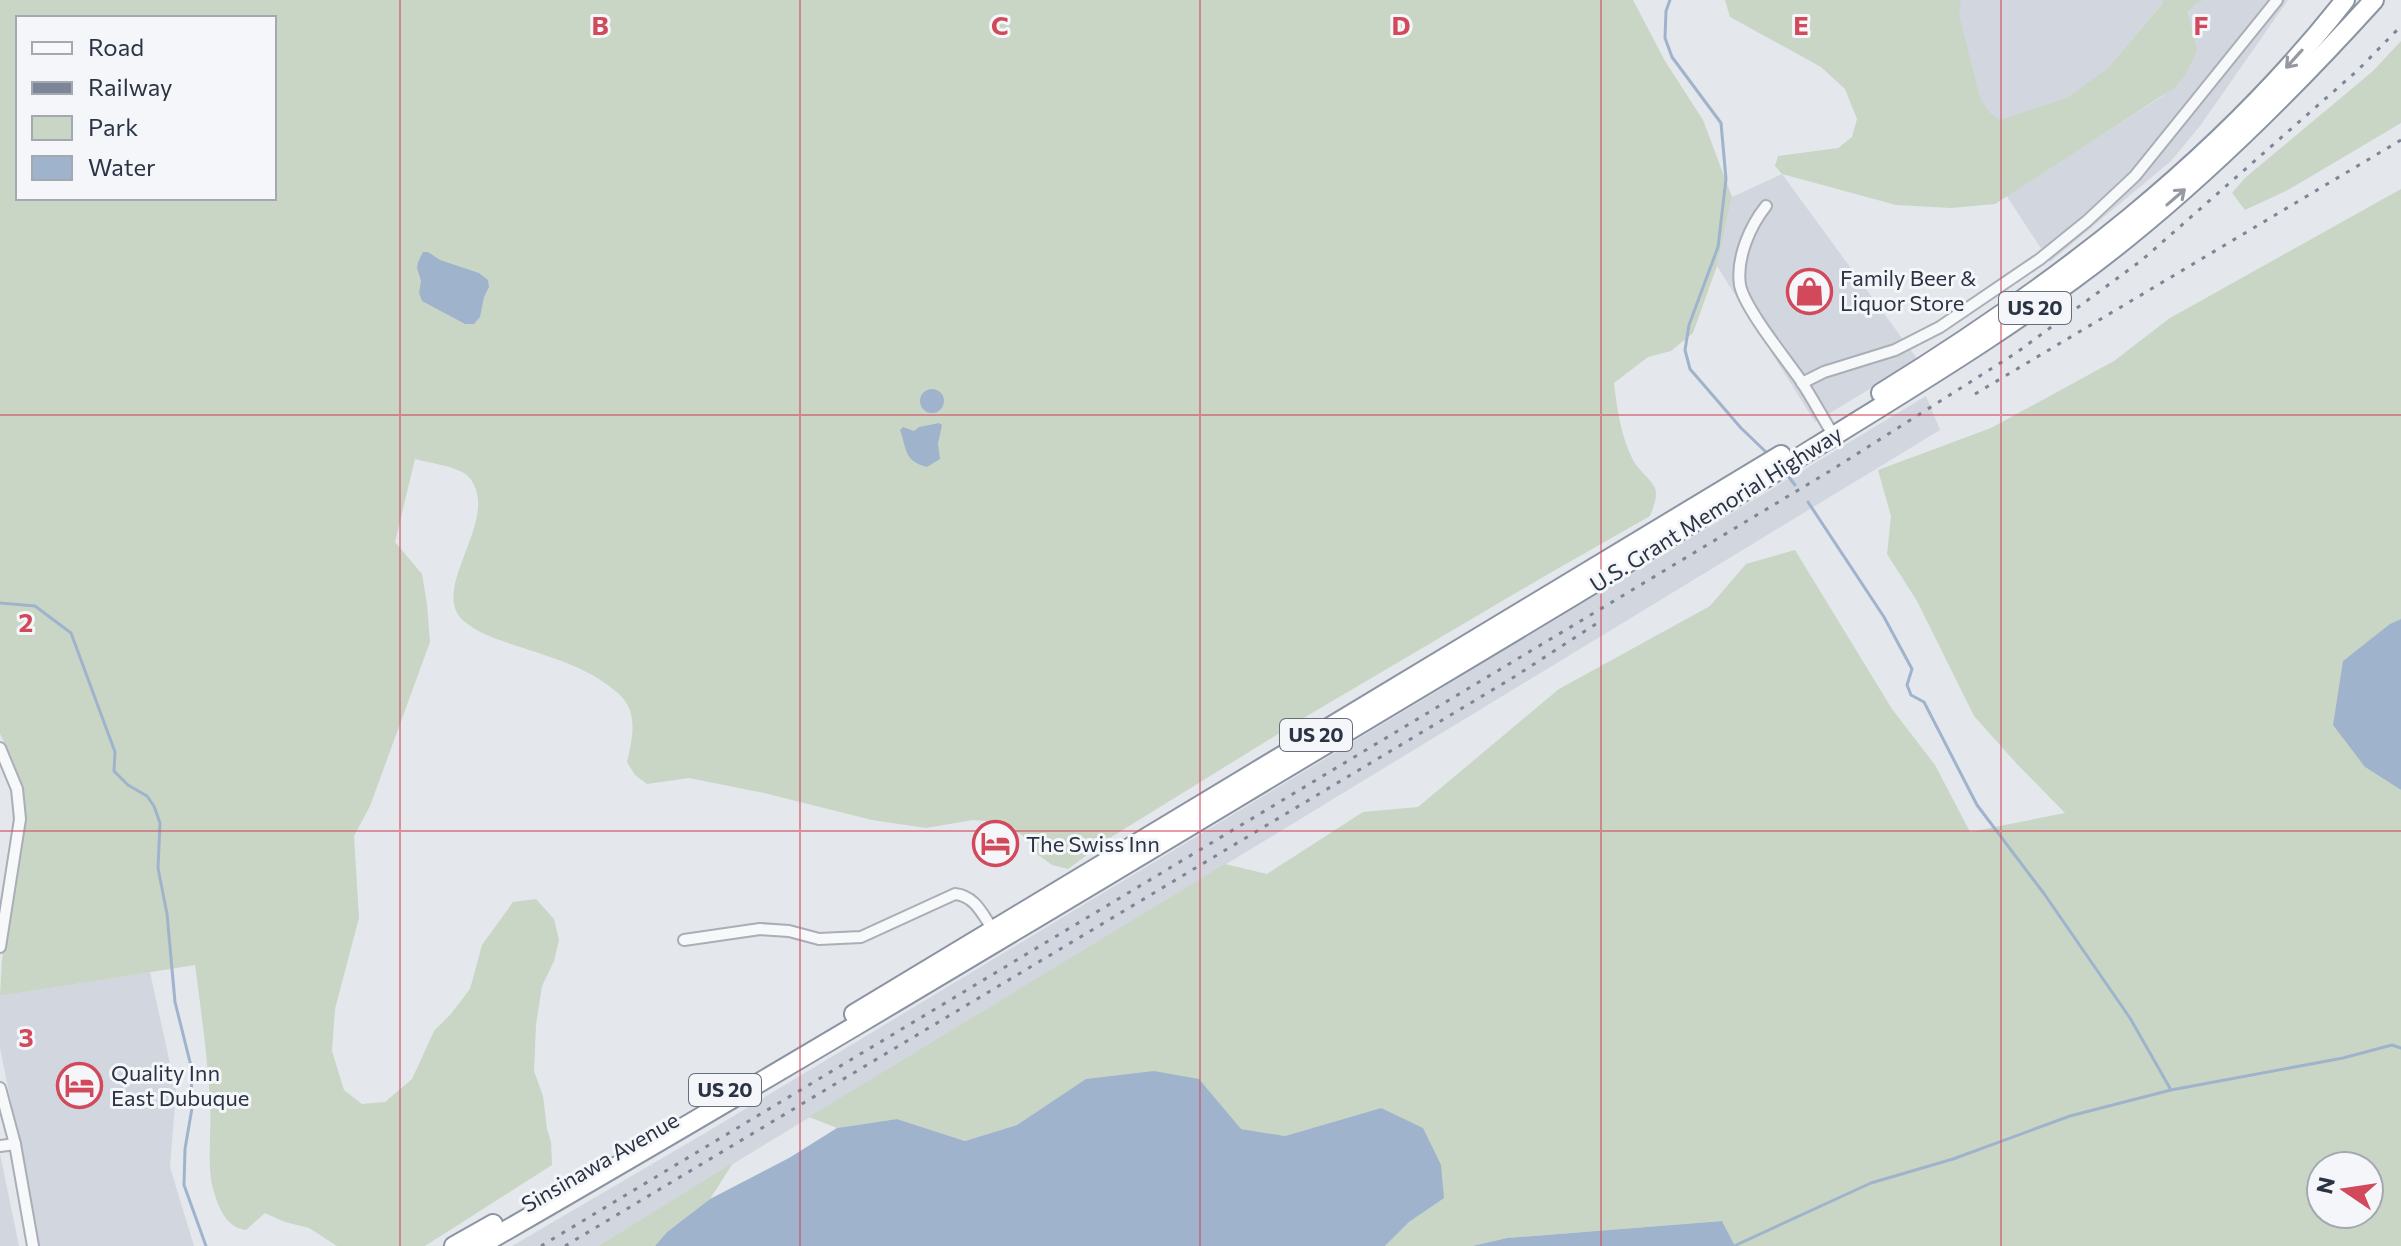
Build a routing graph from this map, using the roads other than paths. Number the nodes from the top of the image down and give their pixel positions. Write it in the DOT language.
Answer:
graph roads {
  1 [pos="2277,0"];
  2 [pos="2345,0"];
  3 [pos="2374,0"];
  4 [pos="1766,206"];
  5 [pos="1802,383"];
  6 [pos="1831,431"];
  7 [pos="0,748"];
  8 [pos="996,934"];
  9 [pos="684,940"];
  10 [pos="0,947"];
  11 [pos="0,1088"];
  12 [pos="15,1144"];
  13 [pos="0,1146"];
  14 [pos="33,1246"];
  15 [pos="454,1246"];
  16 [pos="479,1246"];
  1 -- 5 [label="street"];
  2 -- 6 [label="highway, U.S. Grant Memorial Highway / US 20, one-way"];
  6 -- 3 [label="highway, U.S. Grant Memorial Highway / US 20, one-way"];
  4 -- 5 [label="street"];
  5 -- 6 [label="street"];
  6 -- 8 [label="highway, U.S. Grant Memorial Highway / US 20"];
  7 -- 10 [label="street"];
  8 -- 9 [label="street"];
  8 -- 15 [label="highway, Sinsinawa Avenue / US 20"];
  8 -- 16 [label="highway, Sinsinawa Avenue / US 20"];
  11 -- 12 [label="street"];
  12 -- 13 [label="street"];
  12 -- 14 [label="street"];
}
